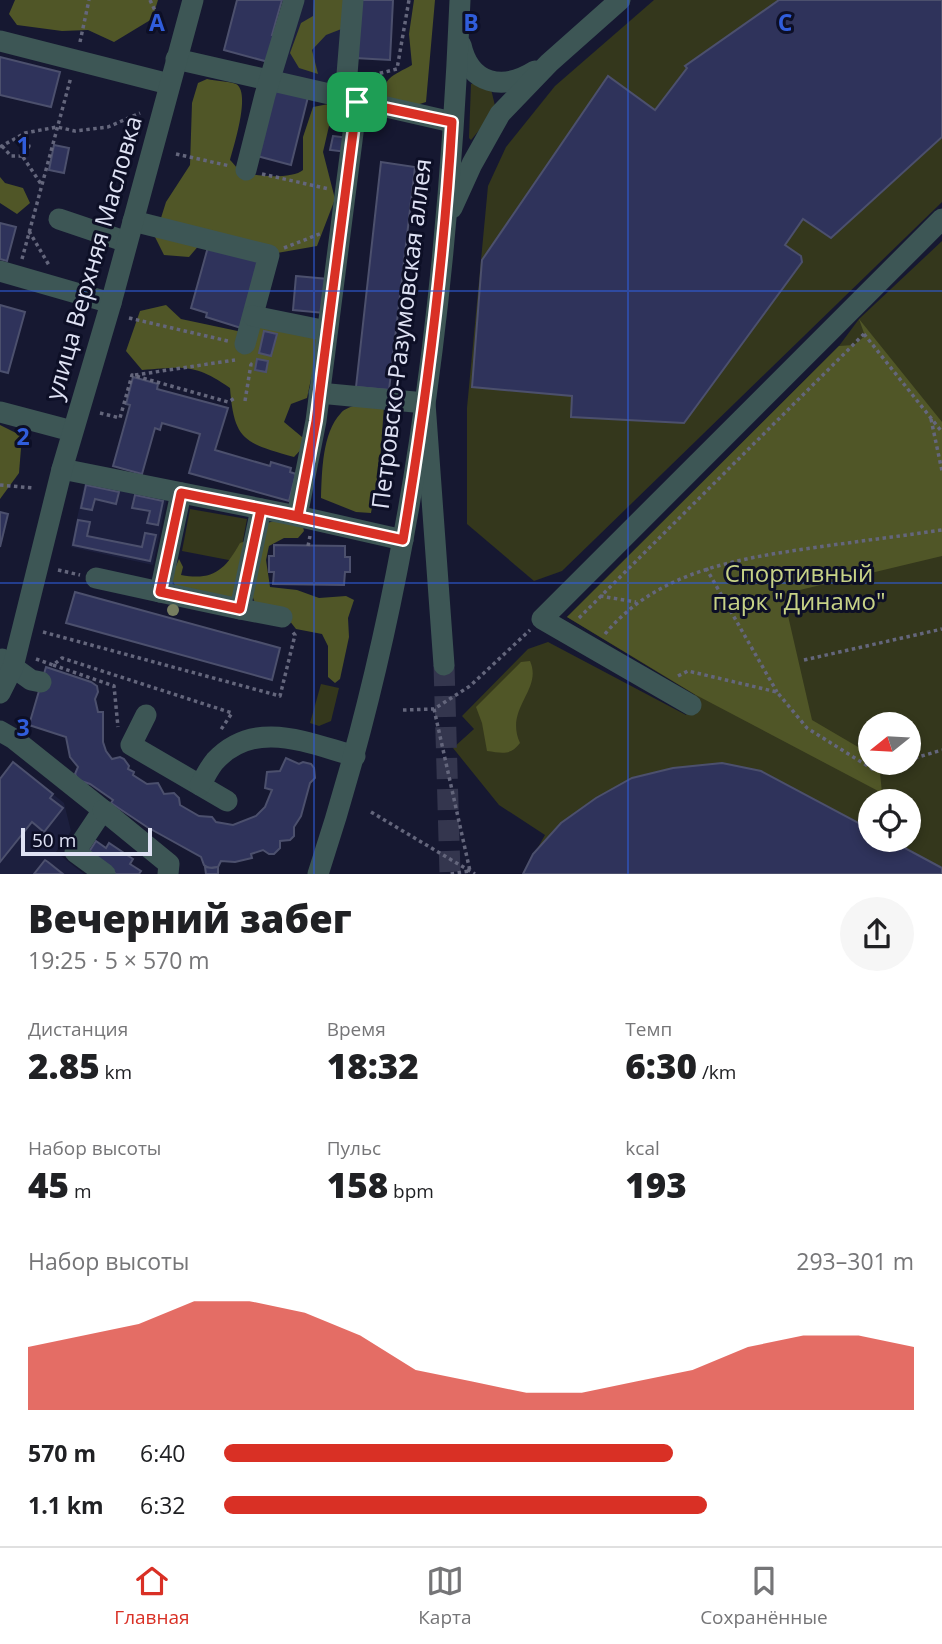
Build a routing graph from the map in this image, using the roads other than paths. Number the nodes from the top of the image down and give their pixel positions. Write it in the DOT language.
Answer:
graph roads {
  1 [pos="193,0"];
  2 [pos="294,0"];
  3 [pos="353,0"];
  4 [pos="460,0"];
  5 [pos="620,0"];
  6 [pos="459,39"];
  7 [pos="0,41"];
  8 [pos="176,59"];
  9 [pos="549,63"];
  10 [pos="269,81"];
  11 [pos="169,84"];
  12 [pos="351,100"];
  13 [pos="452,122"];
  14 [pos="246,170"];
  15 [pos="59,219"];
  16 [pos="942,219"];
  17 [pos="133,221"];
  18 [pos="446,223"];
  19 [pos="127,242"];
  20 [pos="10,270"];
  21 [pos="111,303"];
  22 [pos="253,316"];
  23 [pos="327,331"];
  24 [pos="245,344"];
  25 [pos="319,393"];
  26 [pos="425,403"];
  27 [pos="0,412"];
  28 [pos="72,431"];
  29 [pos="62,469"];
  30 [pos="181,493"];
  31 [pos="261,509"];
  32 [pos="298,516"];
  33 [pos="403,540"];
  34 [pos="96,578"];
  35 [pos="160,592"];
  36 [pos="240,609"];
  37 [pos="282,617"];
  38 [pos="6,662"];
  39 [pos="444,665"];
  40 [pos="47,670"];
  41 [pos="0,692"];
  42 [pos="691,705"];
  43 [pos="146,715"];
  44 [pos="0,731"];
  45 [pos="355,756"];
  46 [pos="200,785"];
  47 [pos="227,801"];
  48 [pos="103,810"];
  49 [pos="105,874"];
  50 [pos="169,874"];
  51 [pos="318,874"];
  1 -- 8 [label="street, улица Верхняя Масловка"];
  2 -- 10 [label="street"];
  3 -- 12 [label="street"];
  4 -- 6 [label="street, Петровско-Разумовская аллея"];
  5 -- 9 [label="street"];
  6 -- 9 [label="street"];
  6 -- 13 [label="street, Петровско-Разумовская аллея"];
  7 -- 11 [label="street"];
  8 -- 10 [label="street"];
  8 -- 11 [label="street, улица Верхняя Масловка"];
  9 -- 18 [label="street"];
  10 -- 12 [label="street"];
  10 -- 14 [label="street"];
  11 -- 17 [label="street, улица Верхняя Масловка"];
  12 -- 13 [label="street"];
  12 -- 23 [label="street"];
  13 -- 18 [label="street, Петровско-Разумовская аллея"];
  15 -- 19 [label="street"];
  16 -- 42 [label="street"];
  17 -- 19 [label="street, улица Верхняя Масловка"];
  17 -- 22 [label="street"];
  18 -- 26 [label="street, Петровско-Разумовская аллея"];
  19 -- 21 [label="street, улица Верхняя Масловка"];
  20 -- 21 [label="street"];
  21 -- 28 [label="street, улица Верхняя Масловка"];
  22 -- 23 [label="street"];
  22 -- 24 [label="street"];
  23 -- 25 [label="street"];
  25 -- 26 [label="street"];
  25 -- 32 [label="street"];
  26 -- 33 [label="street, Петровско-Разумовская аллея"];
  26 -- 39 [label="street"];
  27 -- 28 [label="street"];
  28 -- 29 [label="street, улица Верхняя Масловка"];
  29 -- 30 [label="street"];
  29 -- 38 [label="street, улица Верхняя Масловка"];
  30 -- 31 [label="street"];
  30 -- 35 [label="street"];
  31 -- 32 [label="street"];
  31 -- 36 [label="street"];
  32 -- 33 [label="street"];
  33 -- 45 [label="street, Петровско-Разумовская аллея"];
  34 -- 35 [label="street"];
  35 -- 36 [label="street"];
  36 -- 37 [label="street"];
  38 -- 40 [label="street"];
  38 -- 41 [label="street, улица Верхняя Масловка"];
  43 -- 46 [label="street"];
  44 -- 48 [label="street"];
  45 -- 46 [label="street"];
  45 -- 51 [label="street, Петровско-Разумовская аллея"];
  46 -- 47 [label="street"];
  48 -- 49 [label="street"];
  48 -- 50 [label="street"];
}
